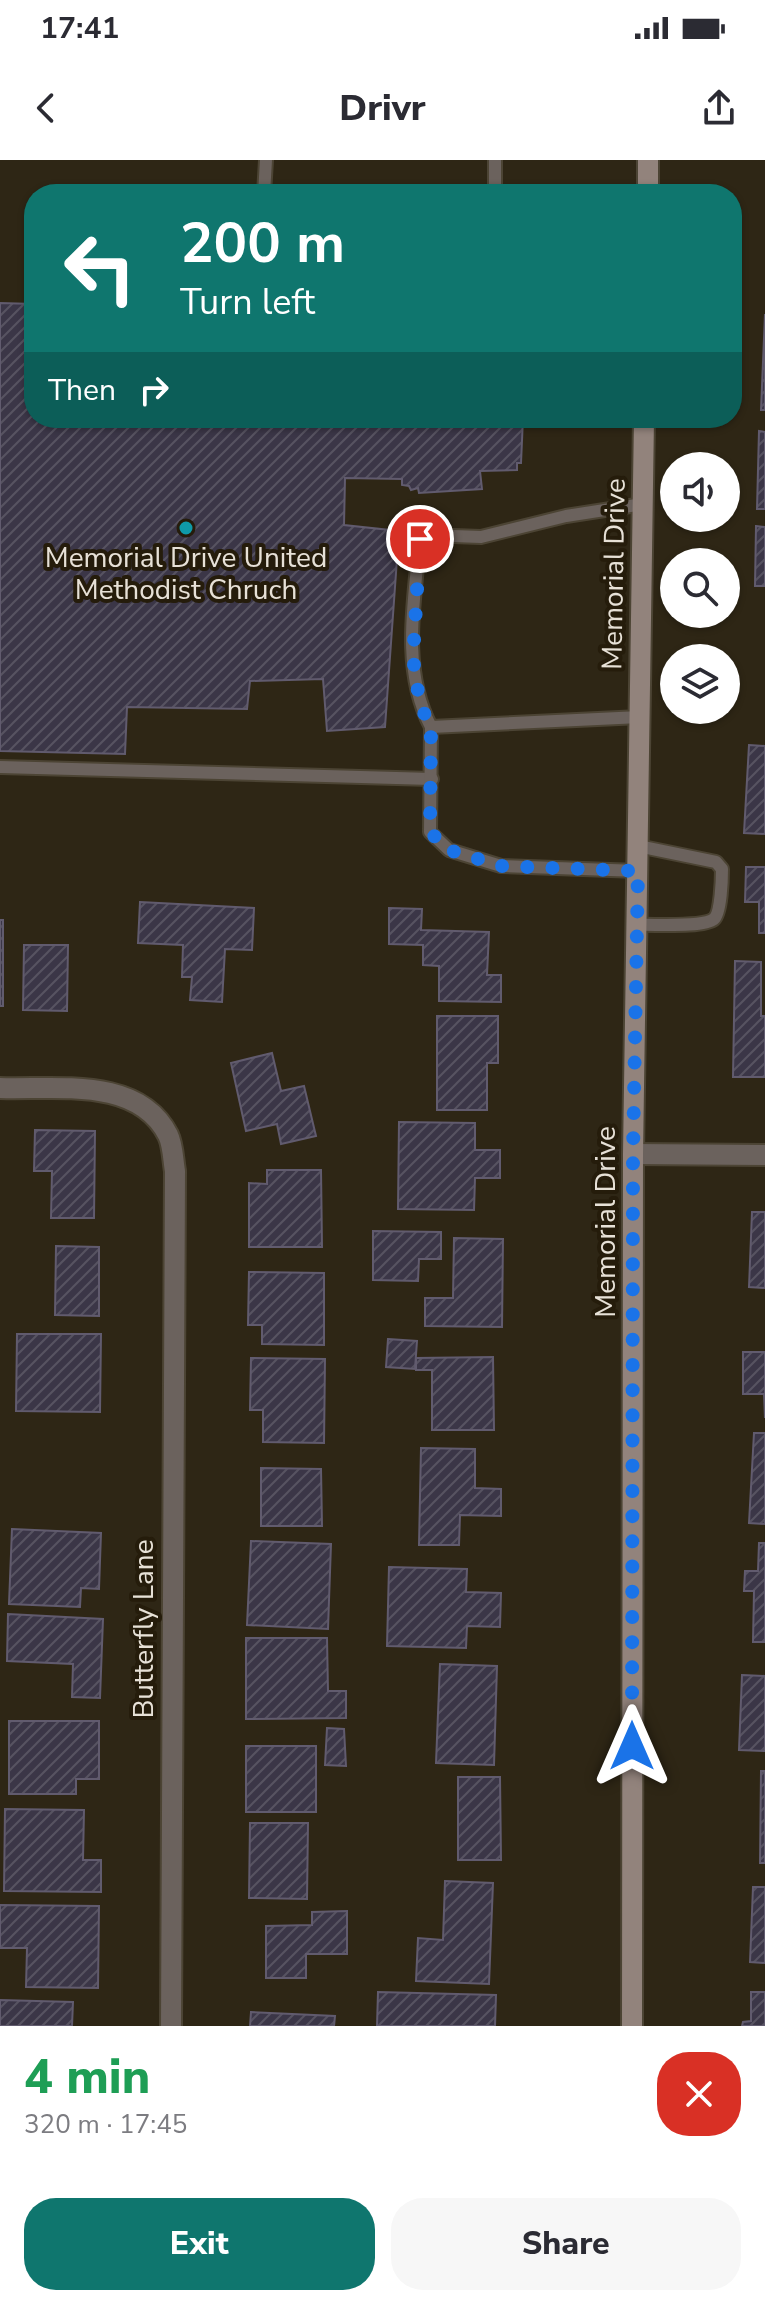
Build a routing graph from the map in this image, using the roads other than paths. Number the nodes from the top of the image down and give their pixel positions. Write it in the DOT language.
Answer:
graph roads {
  1 [pos="266,160"];
  2 [pos="495,160"];
  3 [pos="648,160"];
  4 [pos="265,184"];
  5 [pos="495,184"];
  6 [pos="648,184"];
  7 [pos="644,428"];
  8 [pos="643,504"];
  9 [pos="640,717"];
  10 [pos="431,727"];
  11 [pos="0,767"];
  12 [pos="432,779"];
  13 [pos="638,846"];
  14 [pos="638,871"];
  15 [pos="637,925"];
  16 [pos="0,1088"];
  17 [pos="633,1154"];
  18 [pos="765,1155"];
  19 [pos="171,2026"];
  20 [pos="632,2026"];
  1 -- 4 [label="lane"];
  2 -- 5 [label="lane"];
  3 -- 6 [label="main road"];
  7 -- 8 [label="main road, Memorial Drive"];
  8 -- 9 [label="main road, Memorial Drive"];
  8 -- 10 [label="lane"];
  9 -- 10 [label="lane"];
  9 -- 13 [label="main road, Memorial Drive"];
  10 -- 12 [label="lane"];
  11 -- 12 [label="lane"];
  12 -- 14 [label="lane"];
  13 -- 14 [label="main road, Memorial Drive"];
  13 -- 15 [label="lane"];
  14 -- 15 [label="main road, Memorial Drive"];
  15 -- 17 [label="main road, Memorial Drive"];
  16 -- 19 [label="street, Butterfly Lane"];
  17 -- 18 [label="street"];
  17 -- 20 [label="main road, Memorial Drive"];
}
